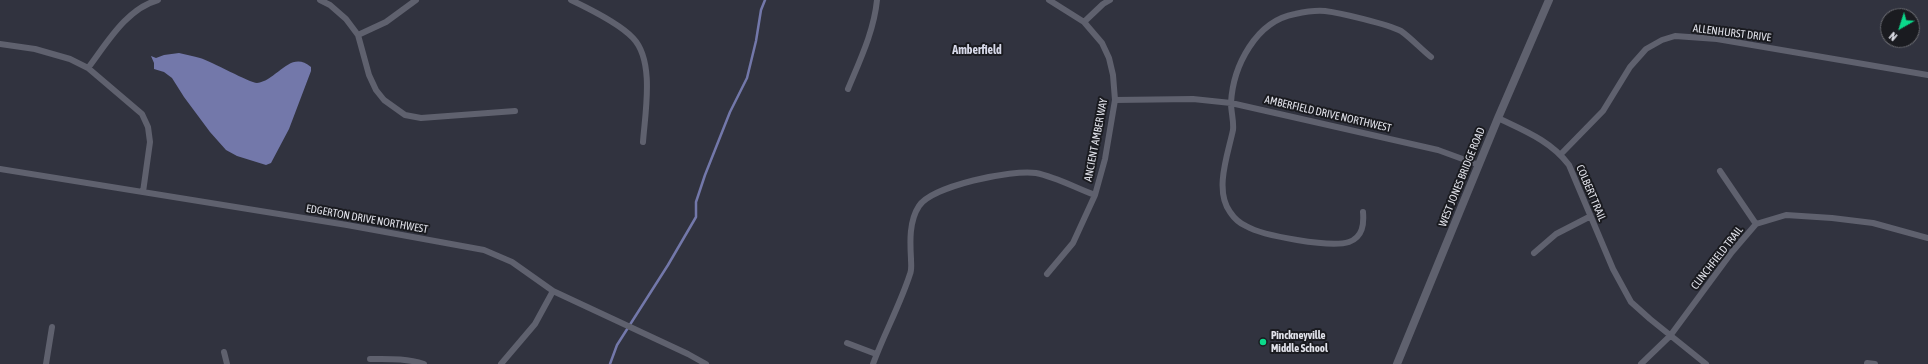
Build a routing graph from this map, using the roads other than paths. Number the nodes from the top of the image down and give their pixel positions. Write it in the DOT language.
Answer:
graph roads {
  1 [pos="158,0"];
  2 [pos="320,0"];
  3 [pos="416,0"];
  4 [pos="571,0"];
  5 [pos="877,0"];
  6 [pos="1049,0"];
  7 [pos="1110,0"];
  8 [pos="1550,0"];
  9 [pos="150,1"];
  10 [pos="1084,22"];
  11 [pos="358,35"];
  12 [pos="0,44"];
  13 [pos="1430,57"];
  14 [pos="88,68"];
  15 [pos="1928,75"];
  16 [pos="848,89"];
  17 [pos="1115,100"];
  18 [pos="1231,103"];
  19 [pos="515,111"];
  20 [pos="1498,118"];
  21 [pos="643,142"];
  22 [pos="1561,154"];
  23 [pos="1479,165"];
  24 [pos="0,169"];
  25 [pos="1720,171"];
  26 [pos="143,192"];
  27 [pos="1095,195"];
  28 [pos="1363,212"];
  29 [pos="1589,216"];
  30 [pos="1756,224"];
  31 [pos="1928,238"];
  32 [pos="1534,253"];
  33 [pos="1047,274"];
  34 [pos="553,291"];
  35 [pos="52,327"];
  36 [pos="1670,336"];
  37 [pos="846,343"];
  38 [pos="224,352"];
  39 [pos="876,354"];
  40 [pos="370,359"];
  41 [pos="1867,363"];
  42 [pos="46,364"];
  43 [pos="227,364"];
  44 [pos="424,364"];
  45 [pos="502,364"];
  46 [pos="706,364"];
  47 [pos="873,364"];
  48 [pos="1397,364"];
  49 [pos="1641,364"];
  50 [pos="1706,364"];
  51 [pos="1875,364"];
  1 -- 9 [label="street"];
  2 -- 11 [label="street"];
  3 -- 11 [label="street"];
  4 -- 21 [label="street"];
  5 -- 16 [label="street"];
  6 -- 10 [label="street, ANCIENT AMBER WAY"];
  7 -- 10 [label="street"];
  8 -- 20 [label="street, WEST JONES BRIDGE ROAD"];
  9 -- 14 [label="street"];
  10 -- 17 [label="street, ANCIENT AMBER WAY"];
  11 -- 19 [label="street"];
  12 -- 14 [label="street"];
  13 -- 18 [label="street"];
  14 -- 26 [label="street"];
  15 -- 22 [label="street, ALLENHURST DRIVE"];
  17 -- 18 [label="street, AMBERFIELD DRIVE NORTHWEST"];
  17 -- 27 [label="street, ANCIENT AMBER WAY"];
  18 -- 23 [label="street, AMBERFIELD DRIVE NORTHWEST"];
  18 -- 28 [label="street"];
  20 -- 22 [label="street, COLBERT TRAIL"];
  20 -- 23 [label="street, WEST JONES BRIDGE ROAD"];
  22 -- 29 [label="street, COLBERT TRAIL"];
  23 -- 48 [label="street, WEST JONES BRIDGE ROAD"];
  24 -- 26 [label="street, EDGERTON DRIVE NORTHWEST"];
  25 -- 30 [label="street"];
  26 -- 34 [label="street, EDGERTON DRIVE NORTHWEST"];
  27 -- 33 [label="street, ANCIENT AMBER WAY"];
  27 -- 39 [label="street"];
  29 -- 32 [label="street"];
  29 -- 36 [label="street, COLBERT TRAIL"];
  30 -- 31 [label="street, CLINCHFIELD TRAIL"];
  30 -- 36 [label="street, CLINCHFIELD TRAIL"];
  34 -- 45 [label="street"];
  34 -- 46 [label="street, EDGERTON DRIVE NORTHWEST"];
  35 -- 42 [label="street"];
  36 -- 49 [label="street, CLINCHFIELD TRAIL"];
  36 -- 50 [label="street, COLBERT TRAIL"];
  37 -- 39 [label="street"];
  38 -- 43 [label="street"];
  39 -- 47 [label="street"];
  40 -- 44 [label="street"];
  41 -- 51 [label="street"];
}
